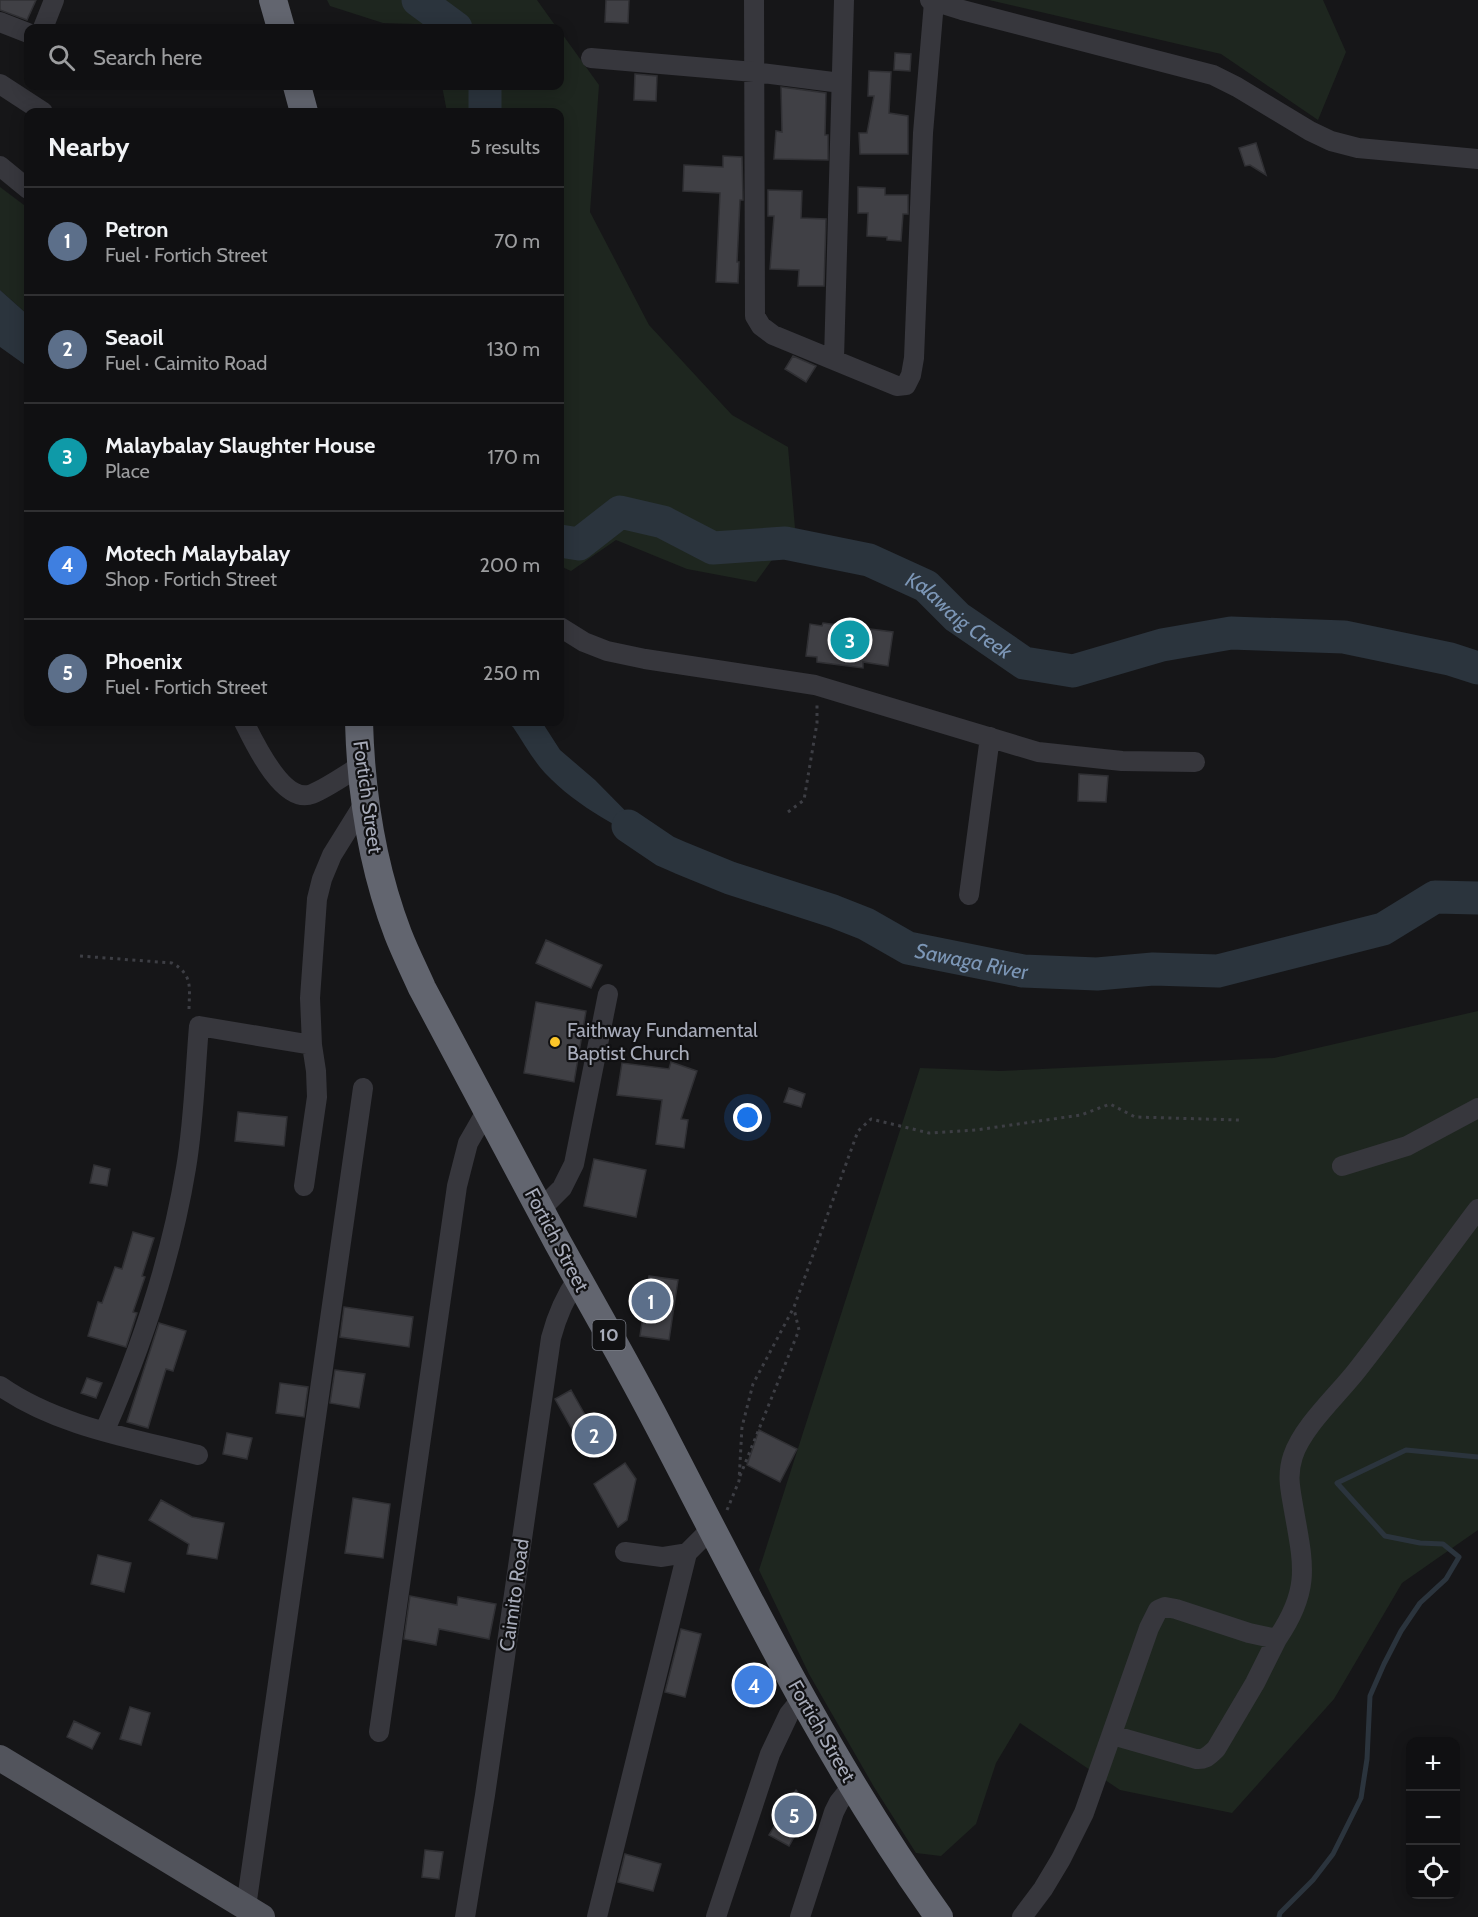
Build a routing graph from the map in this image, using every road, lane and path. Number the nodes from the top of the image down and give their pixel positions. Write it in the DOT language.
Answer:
graph roads {
  1 [pos="54,0"];
  2 [pos="754,0"];
  3 [pos="844,0"];
  4 [pos="932,1"];
  5 [pos="0,22"];
  6 [pos="45,24"];
  7 [pos="24,31"];
  8 [pos="591,58"];
  9 [pos="754,72"];
  10 [pos="841,83"];
  11 [pos="0,84"];
  12 [pos="298,90"];
  13 [pos="27,92"];
  14 [pos="40,108"];
  15 [pos="303,108"];
  16 [pos="1478,159"];
  17 [pos="0,166"];
  18 [pos="24,186"];
  19 [pos="834,359"];
  20 [pos="564,630"];
  21 [pos="815,685"];
  22 [pos="246,726"];
  23 [pos="359,726"];
  24 [pos="990,737"];
  25 [pos="1195,762"];
  26 [pos="360,766"];
  27 [pos="365,802"];
  28 [pos="788,812"];
  29 [pos="969,895"];
  30 [pos="80,956"];
  31 [pos="608,994"];
  32 [pos="199,1026"];
  33 [pos="312,1045"];
  34 [pos="363,1088"];
  35 [pos="1478,1108"];
  36 [pos="487,1110"];
  37 [pos="1239,1120"];
  38 [pos="1342,1166"];
  39 [pos="304,1186"];
  40 [pos="1478,1209"];
  41 [pos="540,1210"];
  42 [pos="578,1278"];
  43 [pos="794,1307"];
  44 [pos="0,1386"];
  45 [pos="105,1431"];
  46 [pos="198,1455"];
  47 [pos="739,1481"];
  48 [pos="711,1529"];
  49 [pos="625,1552"];
  50 [pos="687,1553"];
  51 [pos="1277,1640"];
  52 [pos="802,1698"];
  53 [pos="379,1732"];
  54 [pos="1112,1735"];
  55 [pos="0,1758"];
  56 [pos="852,1786"];
  57 [pos="254,1912"];
  58 [pos="465,1917"];
  59 [pos="597,1917"];
  60 [pos="716,1917"];
  61 [pos="800,1917"];
  62 [pos="939,1917"];
  63 [pos="1022,1917"];
  1 -- 6 [label="street"];
  2 -- 9 [label="street"];
  3 -- 10 [label="street"];
  4 -- 16 [label="street"];
  4 -- 19 [label="street"];
  5 -- 7 [label="street"];
  8 -- 9 [label="street"];
  9 -- 10 [label="street"];
  9 -- 19 [label="street"];
  10 -- 19 [label="street"];
  11 -- 13 [label="street"];
  12 -- 15 [label="highway"];
  13 -- 14 [label="street"];
  17 -- 18 [label="street"];
  20 -- 21 [label="street"];
  21 -- 24 [label="street"];
  21 -- 28 [label="path"];
  22 -- 26 [label="street"];
  23 -- 26 [label="highway, Fortich Street / 10"];
  24 -- 25 [label="street"];
  24 -- 29 [label="street"];
  26 -- 27 [label="highway, Fortich Street / 10"];
  27 -- 33 [label="street"];
  27 -- 36 [label="highway, Fortich Street / 10"];
  30 -- 32 [label="path"];
  31 -- 41 [label="street"];
  32 -- 33 [label="street"];
  32 -- 45 [label="street"];
  33 -- 39 [label="street"];
  34 -- 57 [label="street"];
  35 -- 38 [label="street"];
  36 -- 41 [label="highway, Fortich Street / 10"];
  36 -- 53 [label="street"];
  37 -- 43 [label="path"];
  40 -- 51 [label="street"];
  41 -- 42 [label="highway, Fortich Street / 10"];
  42 -- 48 [label="highway, Fortich Street / 10"];
  42 -- 58 [label="street, Caimito Road"];
  43 -- 47 [label="path"];
  43 -- 47 [label="path"];
  44 -- 45 [label="street"];
  45 -- 46 [label="street"];
  47 -- 48 [label="path"];
  48 -- 50 [label="street"];
  48 -- 52 [label="highway, Fortich Street / 10"];
  49 -- 50 [label="street"];
  50 -- 59 [label="street"];
  51 -- 54 [label="street"];
  51 -- 54 [label="street"];
  52 -- 56 [label="highway, Fortich Street / 10"];
  52 -- 60 [label="street"];
  54 -- 63 [label="street"];
  55 -- 57 [label="main road"];
  56 -- 61 [label="street"];
  56 -- 62 [label="highway, Fortich Street / 10"];
}
